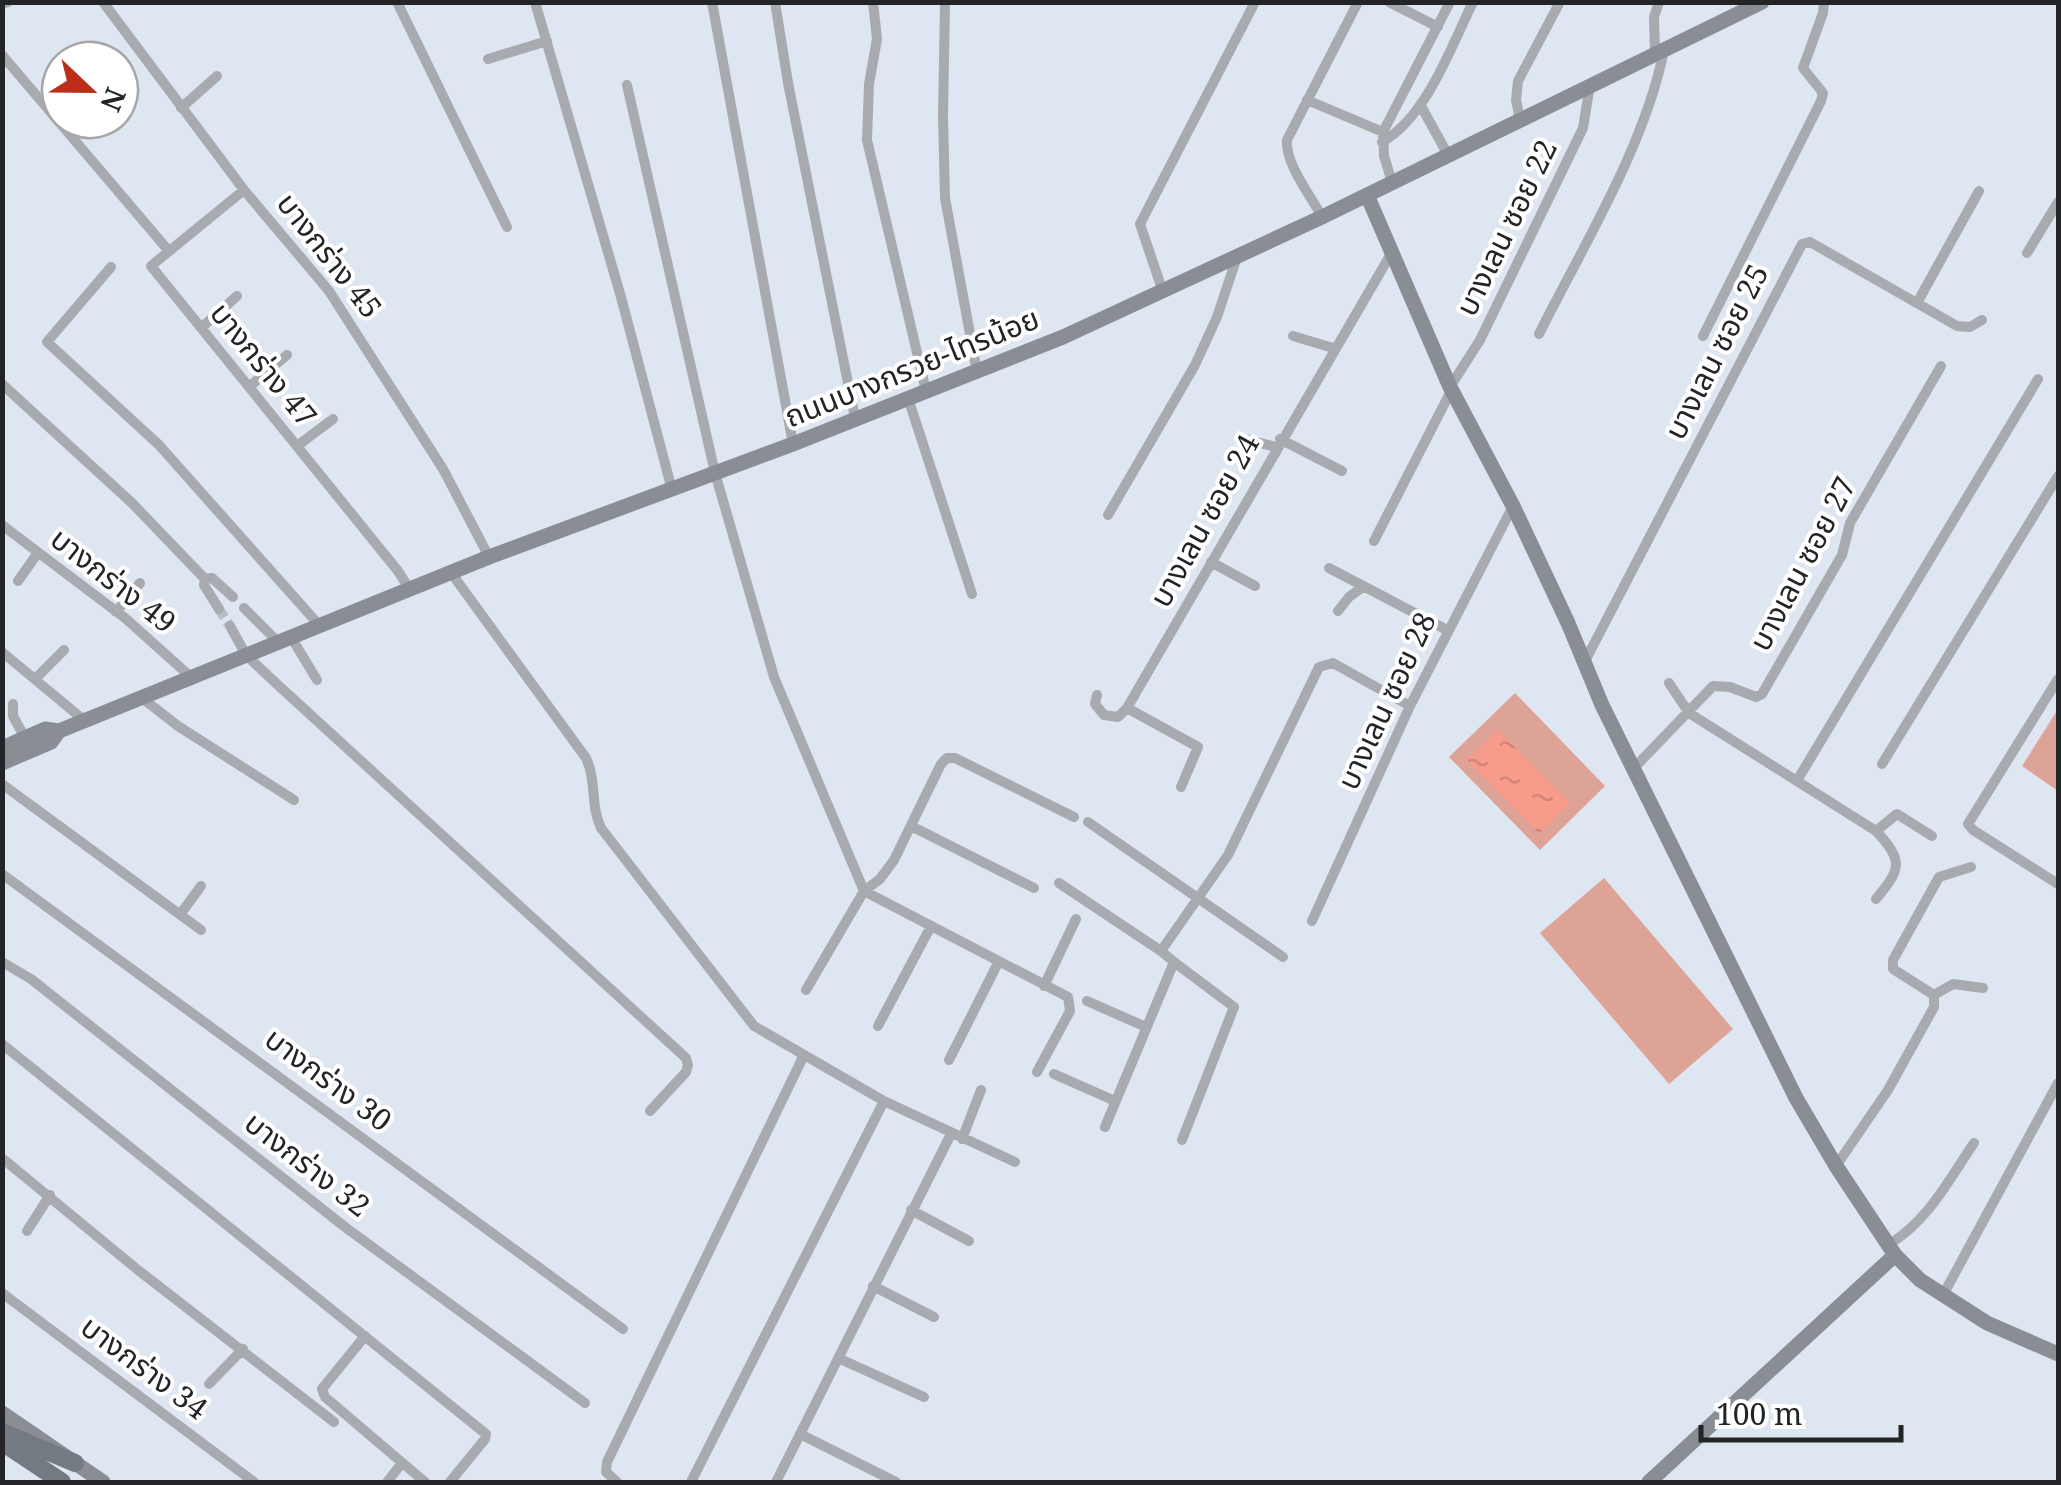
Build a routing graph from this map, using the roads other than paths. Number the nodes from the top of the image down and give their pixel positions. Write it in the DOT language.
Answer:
graph roads {
  1 [pos="103,2"];
  2 [pos="398,2"];
  3 [pos="535,2"];
  4 [pos="712,2"];
  5 [pos="775,2"];
  6 [pos="874,2"];
  7 [pos="945,2"];
  8 [pos="1255,2"];
  9 [pos="1358,2"];
  10 [pos="1390,2"];
  11 [pos="1450,2"];
  12 [pos="1473,2"];
  13 [pos="1560,2"];
  14 [pos="1659,2"];
  15 [pos="1762,2"];
  16 [pos="1824,2"];
  17 [pos="1438,27"];
  18 [pos="547,41"];
  19 [pos="1659,51"];
  20 [pos="2,55"];
  21 [pos="488,59"];
  22 [pos="217,76"];
  23 [pos="1590,84"];
  24 [pos="627,85"];
  25 [pos="1307,100"];
  26 [pos="1420,106"];
  27 [pos="181,108"];
  28 [pos="1520,120"];
  29 [pos="1383,137"];
  30 [pos="1448,155"];
  31 [pos="1392,182"];
  32 [pos="244,190"];
  33 [pos="1978,191"];
  34 [pos="1367,195"];
  35 [pos="2058,202"];
  36 [pos="1322,218"];
  37 [pos="507,227"];
  38 [pos="168,250"];
  39 [pos="1392,252"];
  40 [pos="2027,253"];
  41 [pos="1237,256"];
  42 [pos="111,267"];
  43 [pos="1162,289"];
  44 [pos="237,296"];
  45 [pos="1917,303"];
  46 [pos="1982,320"];
  47 [pos="202,328"];
  48 [pos="1539,334"];
  49 [pos="1293,336"];
  50 [pos="1703,336"];
  51 [pos="1333,348"];
  52 [pos="288,355"];
  53 [pos="1941,366"];
  54 [pos="977,372"];
  55 [pos="2038,379"];
  56 [pos="2,384"];
  57 [pos="249,386"];
  58 [pos="1451,388"];
  59 [pos="926,392"];
  60 [pos="908,398"];
  61 [pos="332,418"];
  62 [pos="855,418"];
  63 [pos="1248,440"];
  64 [pos="1278,443"];
  65 [pos="793,444"];
  66 [pos="297,446"];
  67 [pos="1342,472"];
  68 [pos="714,473"];
  69 [pos="2058,476"];
  70 [pos="672,490"];
  71 [pos="1513,506"];
  72 [pos="1108,515"];
  73 [pos="2,525"];
  74 [pos="1374,540"];
  75 [pos="37,554"];
  76 [pos="489,557"];
  77 [pos="1211,562"];
  78 [pos="1329,568"];
  79 [pos="452,574"];
  80 [pos="205,579"];
  81 [pos="18,581"];
  82 [pos="140,583"];
  83 [pos="1255,586"];
  84 [pos="1364,586"];
  85 [pos="410,590"];
  86 [pos="972,594"];
  87 [pos="233,597"];
  88 [pos="244,608"];
  89 [pos="219,609"];
  90 [pos="1338,611"];
  91 [pos="116,612"];
  92 [pos="230,626"];
  93 [pos="319,626"];
  94 [pos="1447,630"];
  95 [pos="284,639"];
  96 [pos="64,650"];
  97 [pos="2,652"];
  98 [pos="246,655"];
  99 [pos="1584,664"];
  100 [pos="36,678"];
  101 [pos="192,678"];
  102 [pos="2058,679"];
  103 [pos="317,680"];
  104 [pos="1669,683"];
  105 [pos="1097,695"];
  106 [pos="142,698"];
  107 [pos="14,704"];
  108 [pos="1410,706"];
  109 [pos="1126,708"];
  110 [pos="1689,713"];
  111 [pos="85,721"];
  112 [pos="59,731"];
  113 [pos="25,738"];
  114 [pos="2,748"];
  115 [pos="2,763"];
  116 [pos="1882,764"];
  117 [pos="1634,768"];
  118 [pos="1798,779"];
  119 [pos="2,784"];
  120 [pos="1181,787"];
  121 [pos="294,800"];
  122 [pos="1074,818"];
  123 [pos="1088,822"];
  124 [pos="912,826"];
  125 [pos="1876,831"];
  126 [pos="1932,836"];
  127 [pos="1971,867"];
  128 [pos="2,874"];
  129 [pos="1059,883"];
  130 [pos="2058,884"];
  131 [pos="201,886"];
  132 [pos="1034,888"];
  133 [pos="864,890"];
  134 [pos="1199,898"];
  135 [pos="1876,899"];
  136 [pos="182,912"];
  137 [pos="1076,919"];
  138 [pos="1312,921"];
  139 [pos="930,928"];
  140 [pos="202,930"];
  141 [pos="1161,951"];
  142 [pos="1283,957"];
  143 [pos="2,962"];
  144 [pos="998,962"];
  145 [pos="1174,962"];
  146 [pos="1044,986"];
  147 [pos="1982,988"];
  148 [pos="806,990"];
  149 [pos="1934,994"];
  150 [pos="1087,1001"];
  151 [pos="878,1026"];
  152 [pos="1146,1027"];
  153 [pos="2,1044"];
  154 [pos="803,1057"];
  155 [pos="949,1060"];
  156 [pos="1037,1072"];
  157 [pos="1054,1074"];
  158 [pos="2058,1084"];
  159 [pos="981,1090"];
  160 [pos="884,1101"];
  161 [pos="1116,1101"];
  162 [pos="650,1111"];
  163 [pos="1105,1127"];
  164 [pos="956,1136"];
  165 [pos="1182,1140"];
  166 [pos="1974,1143"];
  167 [pos="2,1158"];
  168 [pos="1015,1162"];
  169 [pos="1836,1166"];
  170 [pos="50,1195"];
  171 [pos="911,1210"];
  172 [pos="27,1231"];
  173 [pos="969,1241"];
  174 [pos="1891,1250"];
  175 [pos="873,1286"];
  176 [pos="2,1293"];
  177 [pos="1942,1296"];
  178 [pos="934,1317"];
  179 [pos="623,1329"];
  180 [pos="365,1336"];
  181 [pos="243,1349"];
  182 [pos="2058,1354"];
  183 [pos="838,1358"];
  184 [pos="209,1384"];
  185 [pos="924,1397"];
  186 [pos="585,1403"];
  187 [pos="2,1413"];
  188 [pos="334,1422"];
  189 [pos="2,1432"];
  190 [pos="800,1434"];
  191 [pos="2,1442"];
  192 [pos="74,1463"];
  193 [pos="402,1463"];
  194 [pos="874,1470"];
  195 [pos="1660,1479"];
  196 [pos="62,1482"];
  197 [pos="103,1482"];
  198 [pos="254,1482"];
  199 [pos="387,1482"];
  200 [pos="426,1482"];
  201 [pos="450,1482"];
  202 [pos="617,1482"];
  203 [pos="691,1482"];
  204 [pos="776,1482"];
  205 [pos="868,1482"];
  206 [pos="896,1482"];
  1 -- 27 [label="street, บางกร่าง 45"];
  2 -- 37 [label="street"];
  3 -- 18 [label="street"];
  4 -- 65 [label="street"];
  5 -- 62 [label="street"];
  6 -- 59 [label="street"];
  7 -- 54 [label="street"];
  8 -- 43 [label="street"];
  9 -- 25 [label="street"];
  10 -- 17 [label="street"];
  11 -- 17 [label="street"];
  12 -- 26 [label="street"];
  13 -- 28 [label="street"];
  14 -- 19 [label="street"];
  15 -- 19 [label="main road, ถนนบางกรวย-ไทรน้อย"];
  16 -- 50 [label="street"];
  17 -- 29 [label="street"];
  18 -- 21 [label="street"];
  18 -- 70 [label="street"];
  19 -- 23 [label="main road, ถนนบางกรวย-ไทรน้อย"];
  19 -- 48 [label="street"];
  20 -- 38 [label="street"];
  22 -- 27 [label="street"];
  23 -- 28 [label="main road, ถนนบางกรวย-ไทรน้อย"];
  23 -- 58 [label="street, บางเลน ซอย 22"];
  24 -- 68 [label="street"];
  25 -- 29 [label="street"];
  25 -- 36 [label="street"];
  26 -- 29 [label="street"];
  26 -- 30 [label="street"];
  27 -- 32 [label="street, บางกร่าง 45"];
  28 -- 30 [label="main road, ถนนบางกรวย-ไทรน้อย"];
  29 -- 31 [label="street"];
  30 -- 31 [label="main road, ถนนบางกรวย-ไทรน้อย"];
  31 -- 34 [label="main road, ถนนบางกรวย-ไทรน้อย"];
  32 -- 38 [label="street"];
  32 -- 76 [label="street, บางกร่าง 45"];
  33 -- 45 [label="street"];
  34 -- 36 [label="main road, ถนนบางกรวย-ไทรน้อย"];
  34 -- 39 [label="main road"];
  35 -- 40 [label="street"];
  36 -- 41 [label="main road, ถนนบางกรวย-ไทรน้อย"];
  38 -- 47 [label="street, บางกร่าง 47"];
  39 -- 51 [label="street, บางเลน ซอย 24"];
  39 -- 58 [label="main road"];
  41 -- 43 [label="main road, ถนนบางกรวย-ไทรน้อย"];
  41 -- 72 [label="street"];
  42 -- 93 [label="street"];
  43 -- 54 [label="main road, ถนนบางกรวย-ไทรน้อย"];
  44 -- 47 [label="street"];
  45 -- 46 [label="street, บางเลน ซอย 25"];
  45 -- 99 [label="street, บางเลน ซอย 25"];
  47 -- 57 [label="street, บางกร่าง 47"];
  49 -- 51 [label="street"];
  51 -- 64 [label="street, บางเลน ซอย 24"];
  52 -- 57 [label="street"];
  53 -- 110 [label="street, บางเลน ซอย 27"];
  54 -- 59 [label="main road, ถนนบางกรวย-ไทรน้อย"];
  55 -- 118 [label="street"];
  56 -- 80 [label="street"];
  57 -- 66 [label="street, บางกร่าง 47"];
  58 -- 71 [label="main road"];
  58 -- 74 [label="street, บางเลน ซอย 22"];
  59 -- 60 [label="main road, ถนนบางกรวย-ไทรน้อย"];
  60 -- 62 [label="main road, ถนนบางกรวย-ไทรน้อย"];
  60 -- 86 [label="street"];
  61 -- 66 [label="street"];
  62 -- 65 [label="main road, ถนนบางกรวย-ไทรน้อย"];
  63 -- 64 [label="street"];
  64 -- 67 [label="street"];
  64 -- 77 [label="street, บางเลน ซอย 24"];
  65 -- 68 [label="main road, ถนนบางกรวย-ไทรน้อย"];
  66 -- 85 [label="street, บางกร่าง 47"];
  68 -- 70 [label="main road, ถนนบางกรวย-ไทรน้อย"];
  68 -- 133 [label="street"];
  69 -- 116 [label="street"];
  70 -- 76 [label="main road, ถนนบางกรวย-ไทรน้อย"];
  71 -- 94 [label="street, บางเลน ซอย 28"];
  71 -- 99 [label="main road"];
  73 -- 75 [label="street, บางกร่าง 49"];
  75 -- 81 [label="street"];
  75 -- 91 [label="street, บางกร่าง 49"];
  76 -- 79 [label="main road, ถนนบางกรวย-ไทรน้อย"];
  77 -- 83 [label="street"];
  77 -- 109 [label="street, บางเลน ซอย 24"];
  78 -- 84 [label="street"];
  79 -- 85 [label="main road, ถนนบางกรวย-ไทรน้อย"];
  79 -- 154 [label="street"];
  80 -- 87 [label="street"];
  80 -- 89 [label="street"];
  82 -- 91 [label="street"];
  84 -- 90 [label="street"];
  84 -- 94 [label="street"];
  85 -- 93 [label="main road, ถนนบางกรวย-ไทรน้อย"];
  88 -- 95 [label="street"];
  91 -- 101 [label="street, บางกร่าง 49"];
  92 -- 98 [label="street"];
  93 -- 95 [label="main road, ถนนบางกรวย-ไทรน้อย"];
  94 -- 108 [label="street, บางเลน ซอย 28"];
  95 -- 98 [label="main road, ถนนบางกรวย-ไทรน้อย"];
  95 -- 103 [label="street"];
  96 -- 100 [label="street"];
  97 -- 100 [label="street"];
  98 -- 101 [label="main road, ถนนบางกรวย-ไทรน้อย"];
  98 -- 162 [label="street"];
  99 -- 117 [label="main road"];
  100 -- 111 [label="street"];
  101 -- 106 [label="main road, ถนนบางกรวย-ไทรน้อย"];
  102 -- 130 [label="street"];
  104 -- 110 [label="street"];
  105 -- 109 [label="street"];
  106 -- 111 [label="main road, ถนนบางกรวย-ไทรน้อย"];
  106 -- 121 [label="street"];
  107 -- 113 [label="street"];
  108 -- 134 [label="street"];
  108 -- 138 [label="street, บางเลน ซอย 28"];
  109 -- 120 [label="street"];
  110 -- 117 [label="street, บางเลน ซอย 27"];
  110 -- 118 [label="street"];
  111 -- 112 [label="main road, ถนนบางกรวย-ไทรน้อย"];
  112 -- 113 [label="main road, ถนนบางกรวย-ไทรน้อย"];
  112 -- 115 [label="main road, ถนนบางกรวย-ไทรน้อย"];
  113 -- 114 [label="main road, ถนนบางกรวย-ไทรน้อย"];
  117 -- 169 [label="main road"];
  118 -- 125 [label="street"];
  119 -- 136 [label="street"];
  122 -- 124 [label="street"];
  123 -- 134 [label="street"];
  124 -- 132 [label="street"];
  124 -- 133 [label="street"];
  125 -- 126 [label="street"];
  125 -- 135 [label="street"];
  127 -- 149 [label="street"];
  128 -- 179 [label="street, บางกร่าง 30"];
  129 -- 141 [label="street"];
  131 -- 136 [label="street"];
  133 -- 139 [label="street"];
  133 -- 148 [label="street"];
  134 -- 141 [label="street"];
  134 -- 142 [label="street"];
  136 -- 140 [label="street"];
  137 -- 146 [label="street"];
  139 -- 144 [label="street"];
  139 -- 151 [label="street"];
  141 -- 145 [label="street"];
  143 -- 186 [label="street, บางกร่าง 32"];
  144 -- 146 [label="street"];
  144 -- 155 [label="street"];
  145 -- 152 [label="street"];
  145 -- 165 [label="street"];
  146 -- 156 [label="street"];
  147 -- 149 [label="street"];
  149 -- 169 [label="street"];
  150 -- 152 [label="street"];
  152 -- 161 [label="street"];
  153 -- 180 [label="street"];
  154 -- 160 [label="street"];
  154 -- 202 [label="street"];
  157 -- 161 [label="street"];
  158 -- 177 [label="street"];
  159 -- 164 [label="street"];
  160 -- 164 [label="street"];
  160 -- 203 [label="street"];
  161 -- 163 [label="street"];
  164 -- 168 [label="street"];
  164 -- 171 [label="street"];
  166 -- 174 [label="street"];
  167 -- 170 [label="street"];
  169 -- 174 [label="main road"];
  170 -- 172 [label="street"];
  170 -- 181 [label="street"];
  171 -- 173 [label="street"];
  171 -- 175 [label="street"];
  174 -- 177 [label="main road"];
  174 -- 195 [label="main road"];
  175 -- 178 [label="street"];
  175 -- 183 [label="street"];
  176 -- 198 [label="street, บางกร่าง 34"];
  177 -- 182 [label="main road"];
  180 -- 193 [label="street"];
  180 -- 201 [label="street"];
  181 -- 184 [label="street"];
  181 -- 188 [label="street"];
  183 -- 185 [label="street"];
  183 -- 190 [label="street"];
  187 -- 192 [label="main road"];
  189 -- 192 [label="main road"];
  190 -- 194 [label="street"];
  190 -- 204 [label="street"];
  191 -- 196 [label="main road"];
  192 -- 197 [label="main road"];
  193 -- 199 [label="street"];
  193 -- 200 [label="street"];
  194 -- 205 [label="street"];
  194 -- 206 [label="street"];
}
